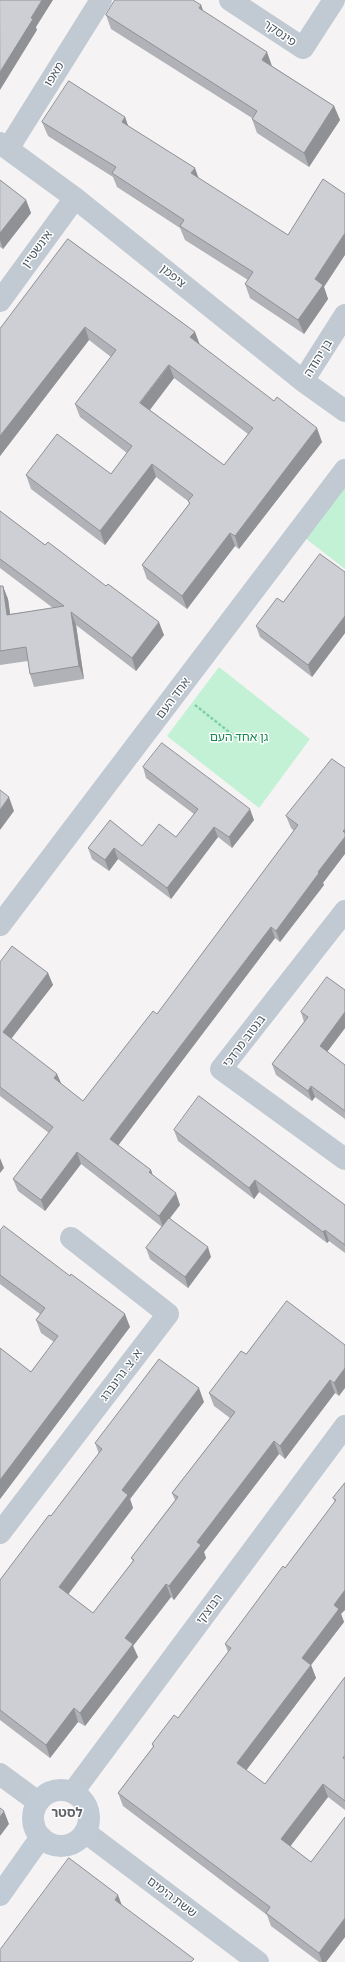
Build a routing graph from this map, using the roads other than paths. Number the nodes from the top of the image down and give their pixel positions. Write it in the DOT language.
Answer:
graph roads {
  1 [pos="101,0"];
  2 [pos="230,0"];
  3 [pos="334,0"];
  4 [pos="4,146"];
  5 [pos="74,198"];
  6 [pos="0,301"];
  7 [pos="345,315"];
  8 [pos="304,381"];
  9 [pos="345,411"];
  10 [pos="345,470"];
  11 [pos="345,911"];
  12 [pos="0,925"];
  13 [pos="345,1159"];
  14 [pos="71,1238"];
  15 [pos="345,1426"];
  16 [pos="0,1533"];
  17 [pos="0,1774"];
  18 [pos="73,1792"];
  19 [pos="38,1802"];
  20 [pos="85,1832"];
  21 [pos="41,1837"];
  22 [pos="0,1894"];
  23 [pos="258,1962"];
  1 -- 4 [label="street, מאפו"];
  2 -- 3 [label="street, פינסקר"];
  4 -- 5 [label="street, ציפמן"];
  5 -- 6 [label="street, אינשטיין"];
  5 -- 8 [label="street, ציפמן"];
  7 -- 8 [label="street, בן יהודה"];
  8 -- 9 [label="street, ציפמן"];
  10 -- 12 [label="street, אחד העם"];
  11 -- 13 [label="street, בנטוב מרדכי"];
  14 -- 16 [label="street, א. צ. גרינברג"];
  15 -- 18 [label="street, רבוצקי"];
  17 -- 19 [label="street"];
  18 -- 19 [label="street"];
  18 -- 20 [label="street"];
  19 -- 21 [label="street"];
  20 -- 21 [label="street"];
  20 -- 23 [label="street, ששת הימים"];
  21 -- 22 [label="street"];
}
